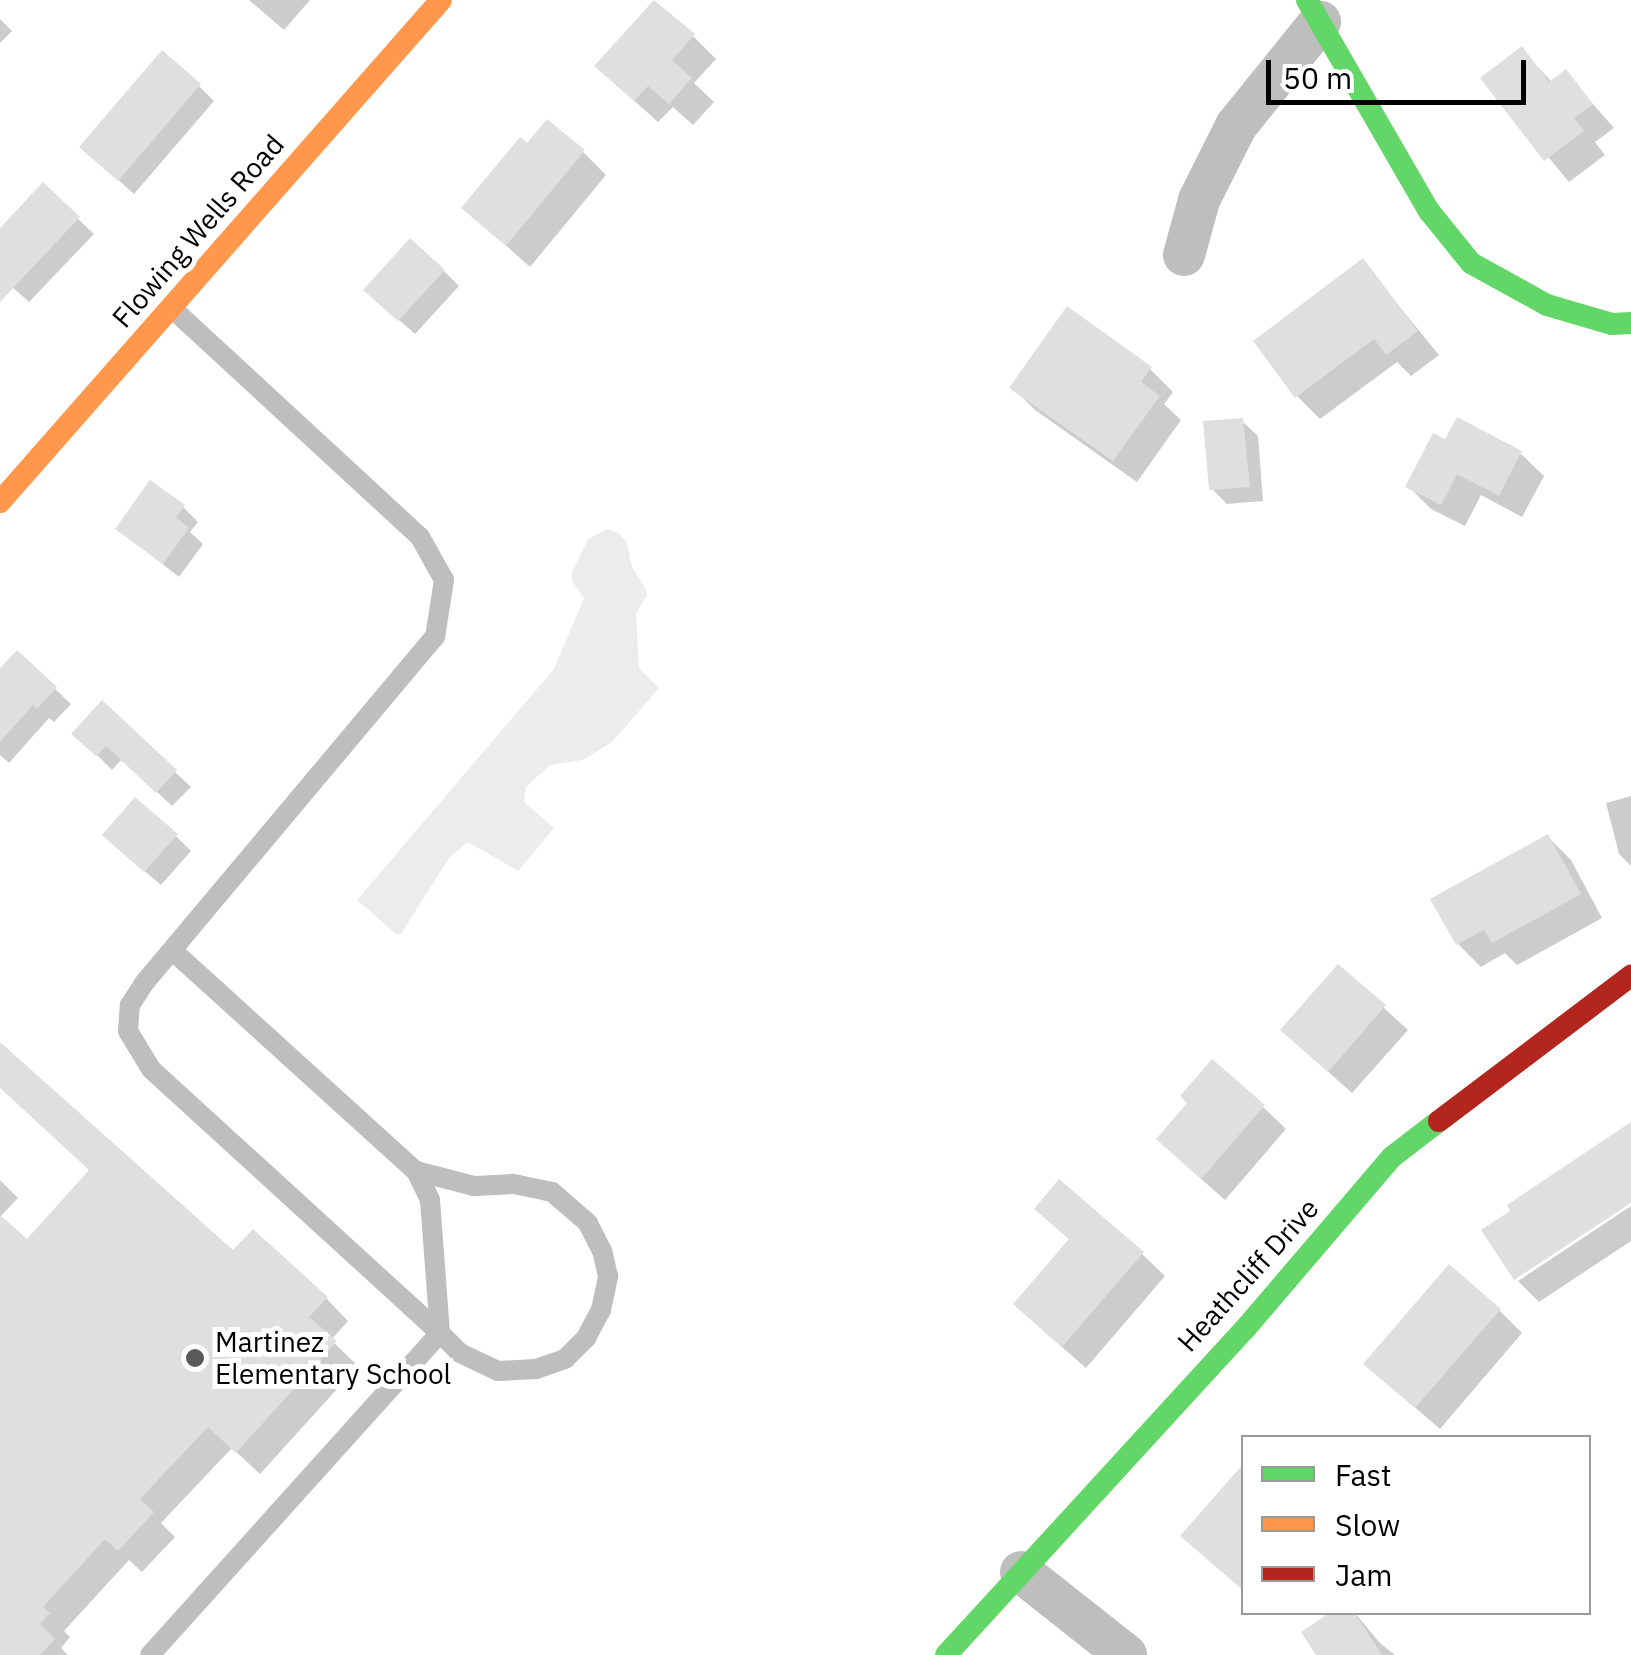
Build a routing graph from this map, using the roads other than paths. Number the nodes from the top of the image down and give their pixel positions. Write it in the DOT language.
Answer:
graph roads {
  1 [pos="441,0"];
  2 [pos="1313,11"];
  3 [pos="1184,254"];
  4 [pos="170,307"];
  5 [pos="1631,323"];
  6 [pos="0,502"];
  7 [pos="173,951"];
  8 [pos="1631,976"];
  9 [pos="416,1171"];
  10 [pos="440,1333"];
  11 [pos="1021,1572"];
  12 [pos="150,1655"];
  13 [pos="946,1655"];
  14 [pos="1126,1655"];
  1 -- 4 [label="street, Flowing Wells Road"];
  2 -- 3 [label="street"];
  2 -- 5 [label="street"];
  4 -- 6 [label="street, Flowing Wells Road"];
  4 -- 7 [label="lane"];
  7 -- 9 [label="lane"];
  7 -- 10 [label="lane"];
  8 -- 11 [label="street, Heathcliff Drive"];
  9 -- 10 [label="lane"];
  9 -- 10 [label="lane"];
  10 -- 12 [label="lane"];
  11 -- 13 [label="street, Heathcliff Drive"];
  11 -- 14 [label="street"];
}
